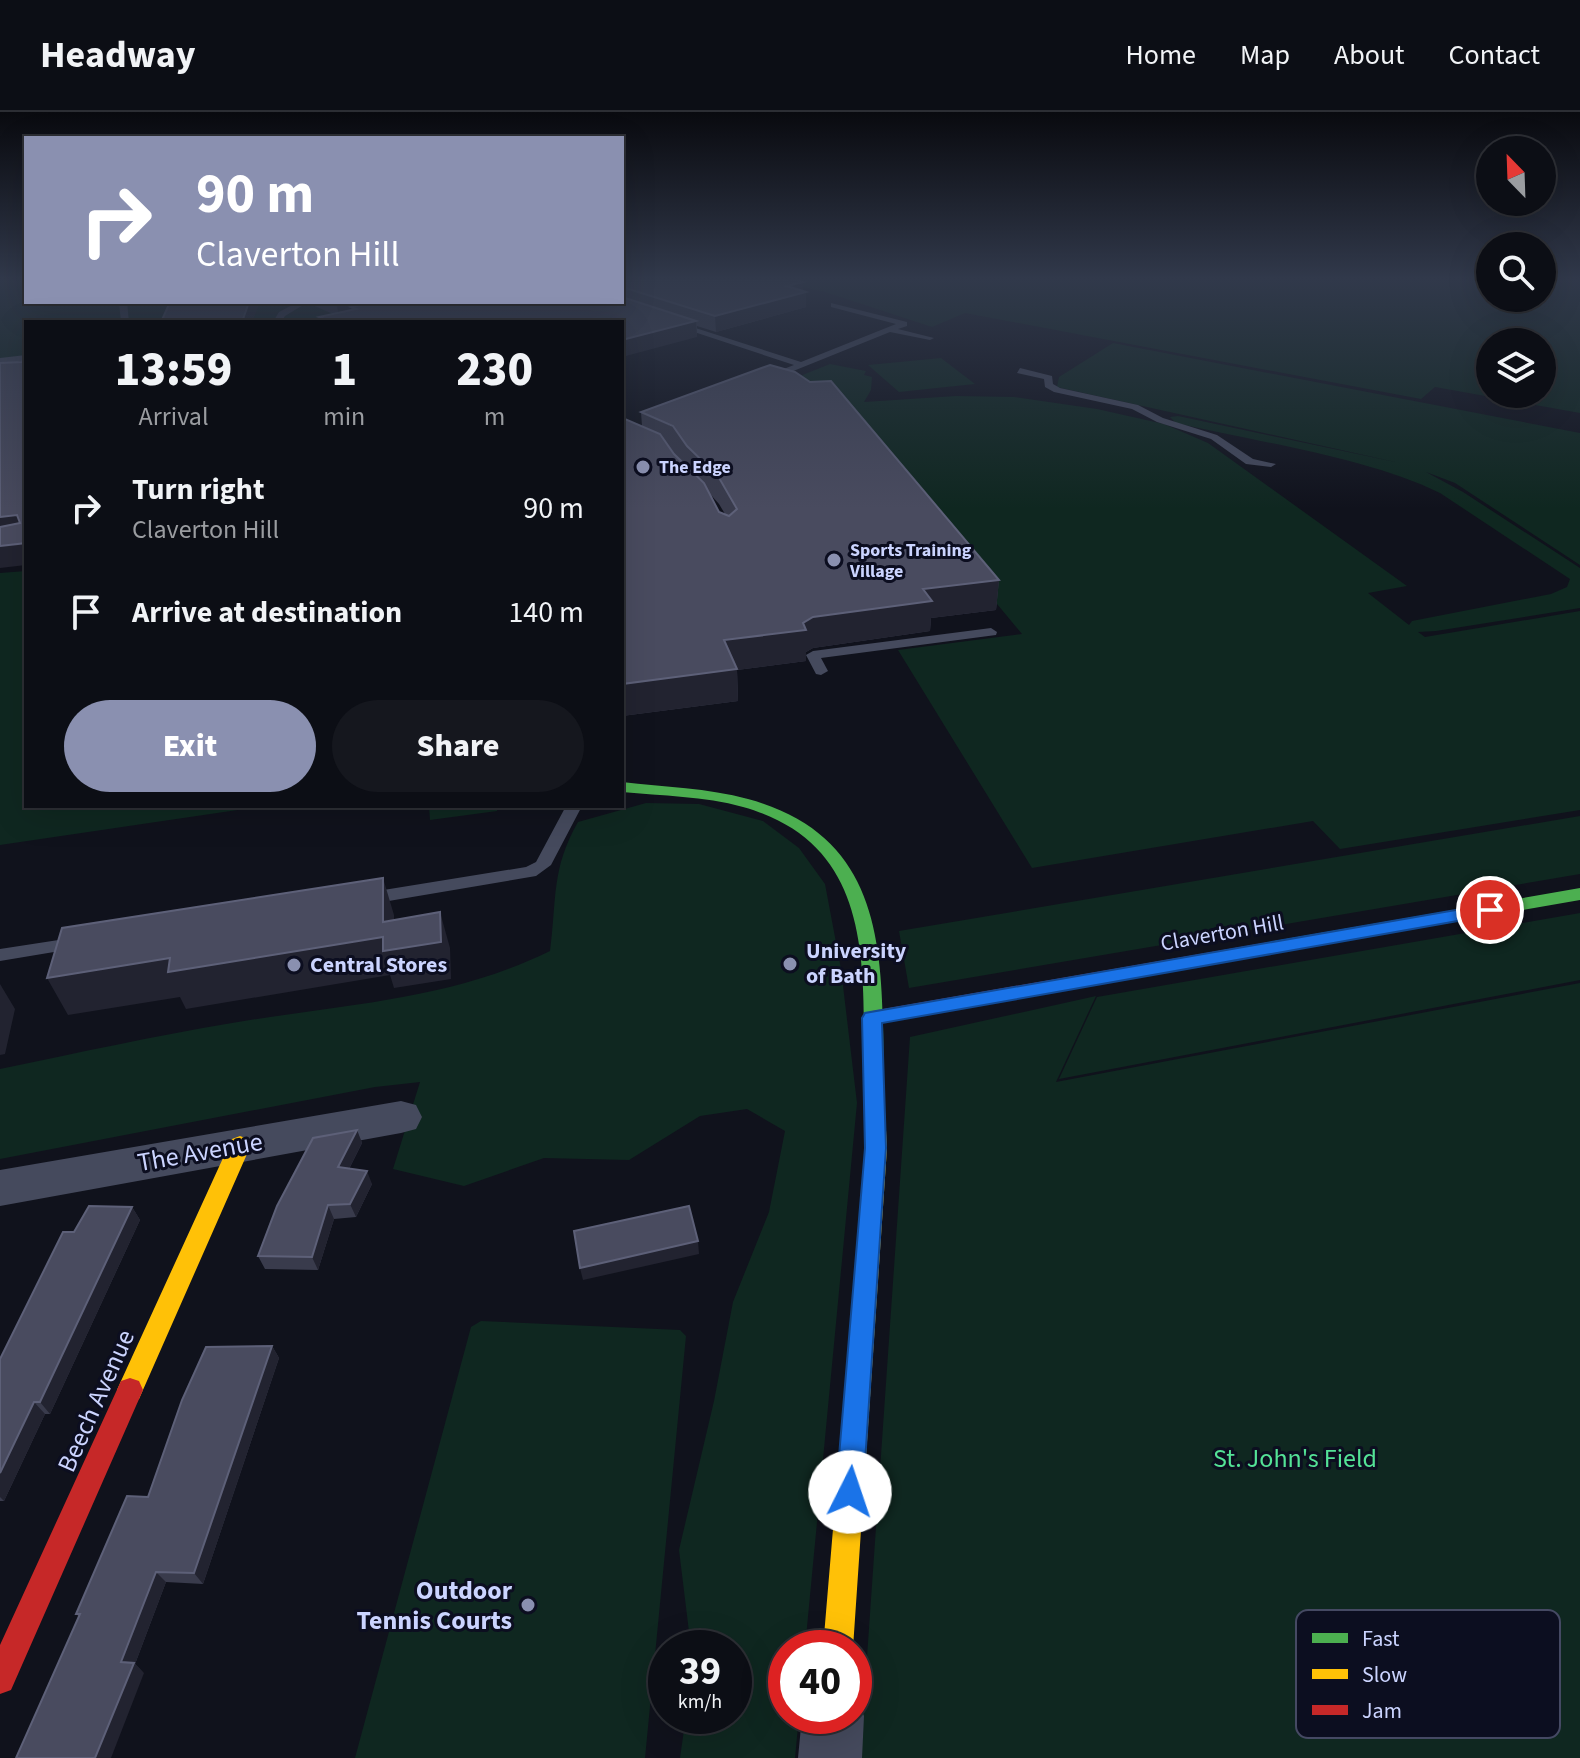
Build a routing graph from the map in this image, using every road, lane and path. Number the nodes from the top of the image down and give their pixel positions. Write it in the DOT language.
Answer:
graph roads {
  1 [pos="770,355"];
  2 [pos="828,355"];
  3 [pos="24,358"];
  4 [pos="0,361"];
  5 [pos="802,365"];
  6 [pos="1020,371"];
  7 [pos="755,384"];
  8 [pos="1271,464"];
  9 [pos="991,632"];
  10 [pos="821,671"];
  11 [pos="624,787"];
  12 [pos="573,808"];
  13 [pos="1580,894"];
  14 [pos="346,901"];
  15 [pos="100,939"];
  16 [pos="0,955"];
  17 [pos="872,1018"];
  18 [pos="401,1117"];
  19 [pos="240,1145"];
  20 [pos="0,1188"];
  21 [pos="839,1630"];
  22 [pos="0,1679"];
  23 [pos="832,1734"];
  24 [pos="830,1758"];
  1 -- 5 [label="lane"];
  2 -- 5 [label="lane"];
  3 -- 4 [label="lane"];
  5 -- 7 [label="lane"];
  6 -- 8 [label="lane"];
  9 -- 10 [label="lane"];
  11 -- 17 [label="street"];
  12 -- 14 [label="lane"];
  13 -- 17 [label="street, Claverton Hill"];
  15 -- 16 [label="lane"];
  17 -- 21 [label="street"];
  18 -- 19 [label="street, The Avenue"];
  19 -- 20 [label="street, The Avenue"];
  19 -- 22 [label="street, Beech Avenue"];
  23 -- 24 [label="street"];
}
